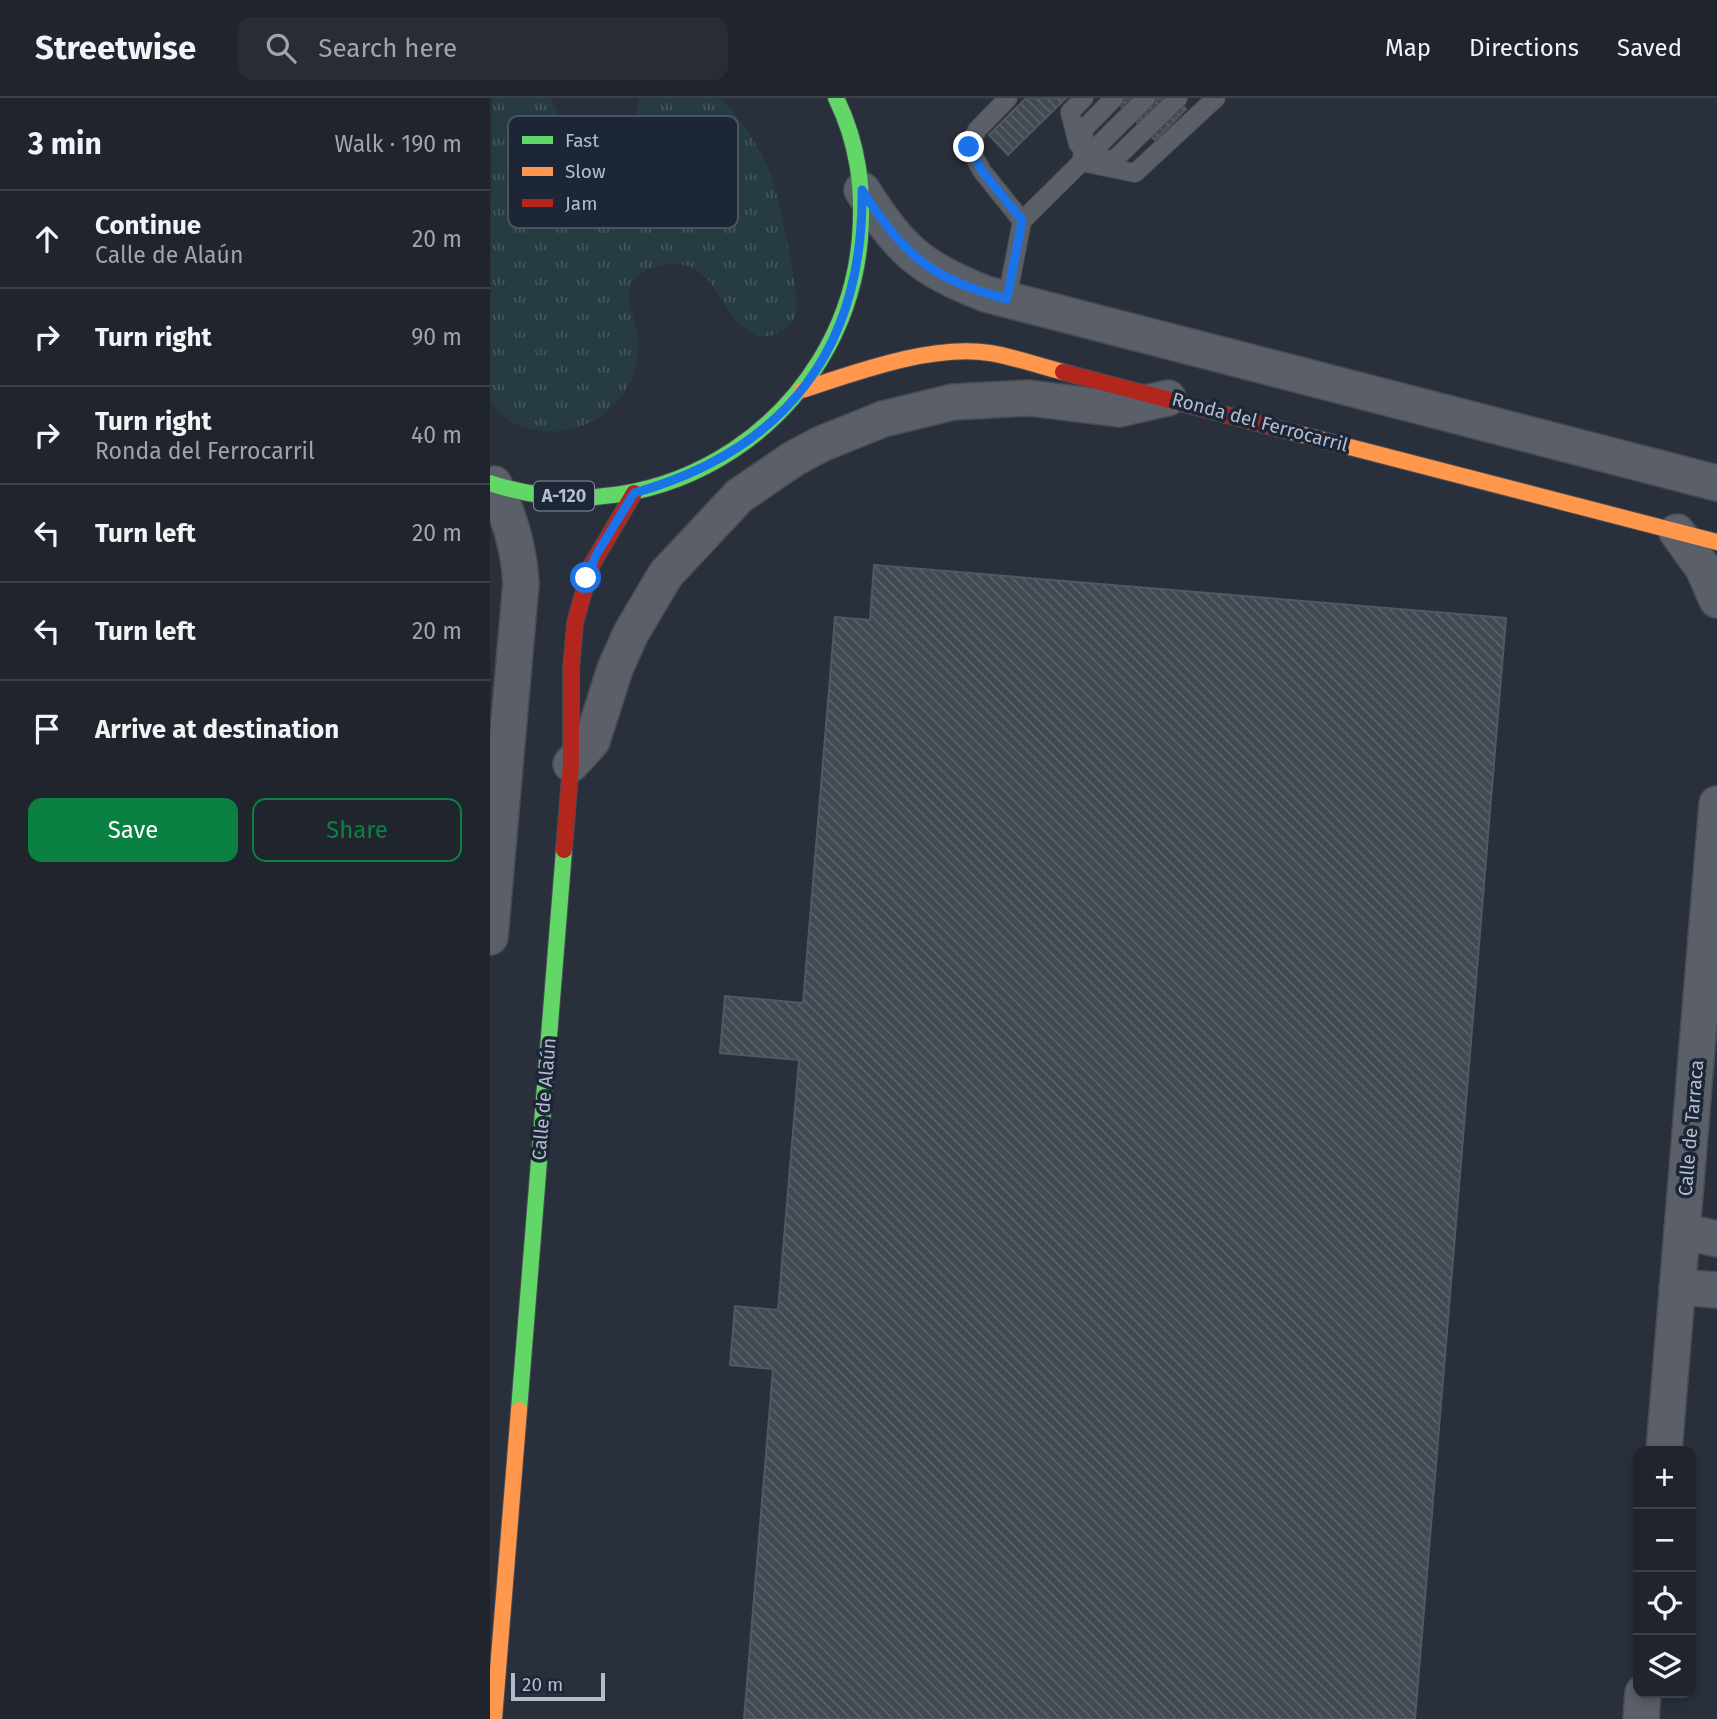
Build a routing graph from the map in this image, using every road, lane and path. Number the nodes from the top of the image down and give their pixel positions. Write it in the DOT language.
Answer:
graph roads {
  1 [pos="1008,98"];
  2 [pos="1084,98"];
  3 [pos="1114,98"];
  4 [pos="1146,98"];
  5 [pos="1178,98"];
  6 [pos="1216,98"];
  7 [pos="841,102"];
  8 [pos="1082,162"];
  9 [pos="862,190"];
  10 [pos="1022,220"];
  11 [pos="1007,299"];
  12 [pos="802,390"];
  13 [pos="1168,398"];
  14 [pos="492,483"];
  15 [pos="1717,483"];
  16 [pos="634,493"];
  17 [pos="1677,532"];
  18 [pos="1717,542"];
  19 [pos="1717,600"];
  20 [pos="571,764"];
  21 [pos="1717,804"];
  22 [pos="495,813"];
  23 [pos="490,937"];
  24 [pos="1682,1231"];
  25 [pos="1717,1239"];
  26 [pos="1677,1287"];
  27 [pos="1717,1290"];
  28 [pos="1664,1446"];
  29 [pos="1643,1698"];
  30 [pos="494,1719"];
  31 [pos="1641,1719"];
  1 -- 10 [label="lane"];
  2 -- 8 [label="lane"];
  3 -- 8 [label="lane"];
  4 -- 8 [label="lane"];
  5 -- 8 [label="lane"];
  6 -- 8 [label="lane"];
  7 -- 9 [label="street, A-120"];
  8 -- 10 [label="lane"];
  9 -- 11 [label="street"];
  9 -- 12 [label="street, A-120"];
  10 -- 11 [label="lane"];
  11 -- 15 [label="street"];
  12 -- 13 [label="street, Ronda del Ferrocarril"];
  12 -- 16 [label="street, A-120"];
  13 -- 17 [label="street, Ronda del Ferrocarril"];
  13 -- 20 [label="street"];
  14 -- 16 [label="street, A-120"];
  14 -- 22 [label="street"];
  16 -- 20 [label="street, Calle de Alaún"];
  17 -- 18 [label="street, Ronda del Ferrocarril"];
  17 -- 19 [label="street"];
  20 -- 30 [label="street, Calle de Alaún"];
  21 -- 24 [label="street, Calle de Tarraca"];
  22 -- 23 [label="street"];
  24 -- 25 [label="street"];
  24 -- 26 [label="street, Calle de Tarraca"];
  26 -- 27 [label="street"];
  26 -- 28 [label="street, Calle de Tarraca"];
  29 -- 31 [label="street"];
}
